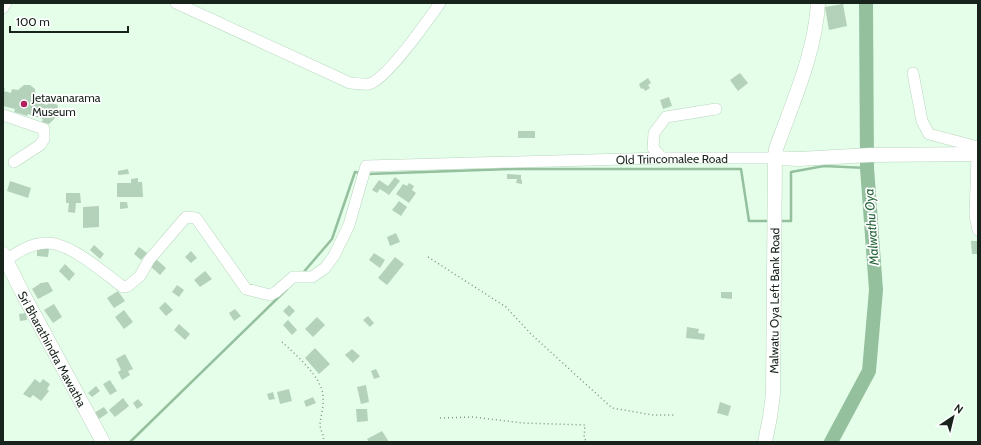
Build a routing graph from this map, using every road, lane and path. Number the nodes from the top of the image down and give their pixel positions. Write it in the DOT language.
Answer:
graph roads {
  1 [pos="6,3"];
  2 [pos="176,3"];
  3 [pos="440,3"];
  4 [pos="818,3"];
  5 [pos="3,8"];
  6 [pos="912,73"];
  7 [pos="716,109"];
  8 [pos="3,115"];
  9 [pos="978,152"];
  10 [pos="662,158"];
  11 [pos="775,158"];
  12 [pos="14,162"];
  13 [pos="978,230"];
  14 [pos="428,257"];
  15 [pos="4,258"];
  16 [pos="282,342"];
  17 [pos="676,415"];
  18 [pos="440,418"];
  19 [pos="103,442"];
  20 [pos="323,442"];
  21 [pos="587,442"];
  22 [pos="765,442"];
  1 -- 5 [label="street"];
  2 -- 3 [label="street"];
  4 -- 11 [label="main road, Malwatu Oya Left Bank Road"];
  6 -- 9 [label="street"];
  7 -- 10 [label="street"];
  8 -- 12 [label="street"];
  9 -- 11 [label="main road, Old Trincomalee Road"];
  9 -- 13 [label="street"];
  10 -- 11 [label="street, Old Trincomalee Road"];
  10 -- 15 [label="street, Old Trincomalee Road"];
  11 -- 22 [label="main road, Malwatu Oya Left Bank Road"];
  14 -- 17 [label="path"];
  15 -- 19 [label="main road, Sri Bharathindra Mawatha"];
  16 -- 20 [label="path"];
  18 -- 21 [label="path"];
}
